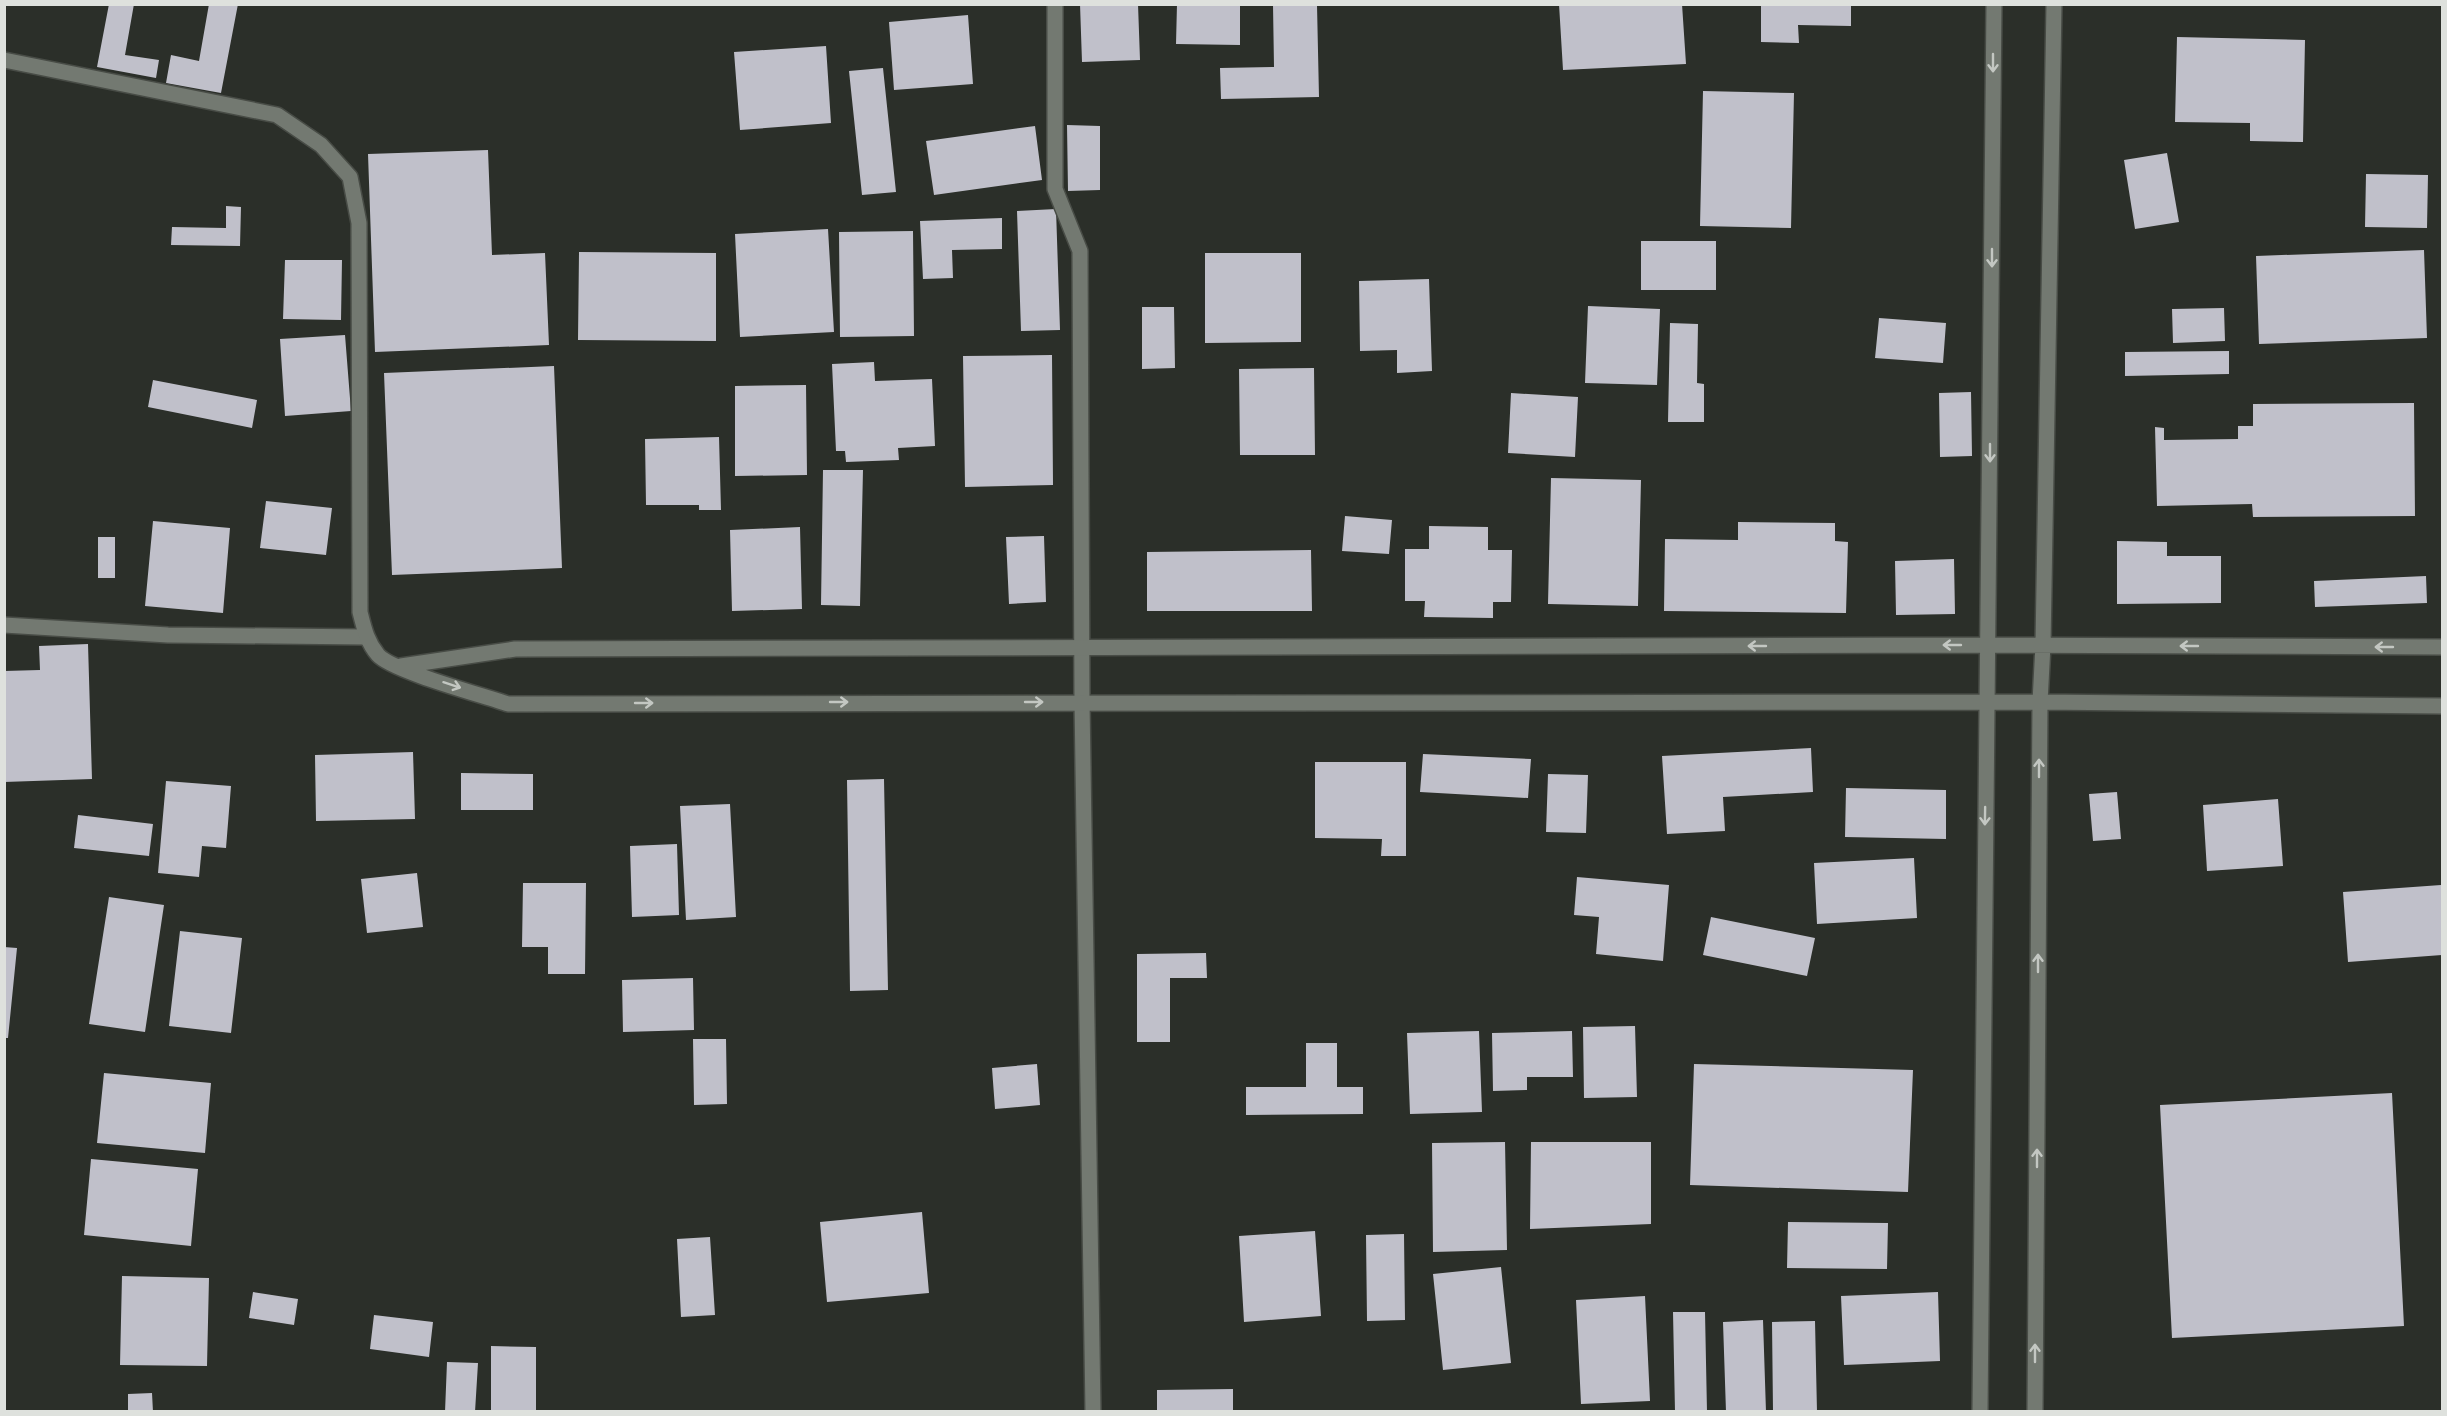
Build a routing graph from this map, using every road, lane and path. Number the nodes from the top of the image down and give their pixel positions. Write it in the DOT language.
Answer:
graph roads {
  1 [pos="1055,4"];
  2 [pos="1994,4"];
  3 [pos="2054,4"];
  4 [pos="4,60"];
  5 [pos="4,625"];
  6 [pos="366,637"];
  7 [pos="1989,645"];
  8 [pos="2043,645"];
  9 [pos="2442,647"];
  10 [pos="1082,648"];
  11 [pos="397,667"];
  12 [pos="1082,702"];
  13 [pos="1986,702"];
  14 [pos="2040,702"];
  15 [pos="2442,706"];
  16 [pos="1093,1412"];
  17 [pos="1980,1412"];
  18 [pos="2035,1412"];
  1 -- 10 [label="street"];
  2 -- 7 [label="street, one-way"];
  3 -- 8 [label="street"];
  4 -- 6 [label="street"];
  5 -- 6 [label="street"];
  6 -- 11 [label="street"];
  7 -- 8 [label="street"];
  7 -- 10 [label="street, one-way"];
  7 -- 13 [label="street"];
  9 -- 8 [label="street, one-way"];
  8 -- 14 [label="street"];
  10 -- 11 [label="street"];
  10 -- 12 [label="street"];
  11 -- 12 [label="street, one-way"];
  12 -- 13 [label="street"];
  12 -- 16 [label="street"];
  13 -- 14 [label="street"];
  13 -- 17 [label="street, one-way"];
  14 -- 15 [label="street"];
  18 -- 14 [label="street, one-way"];
}
